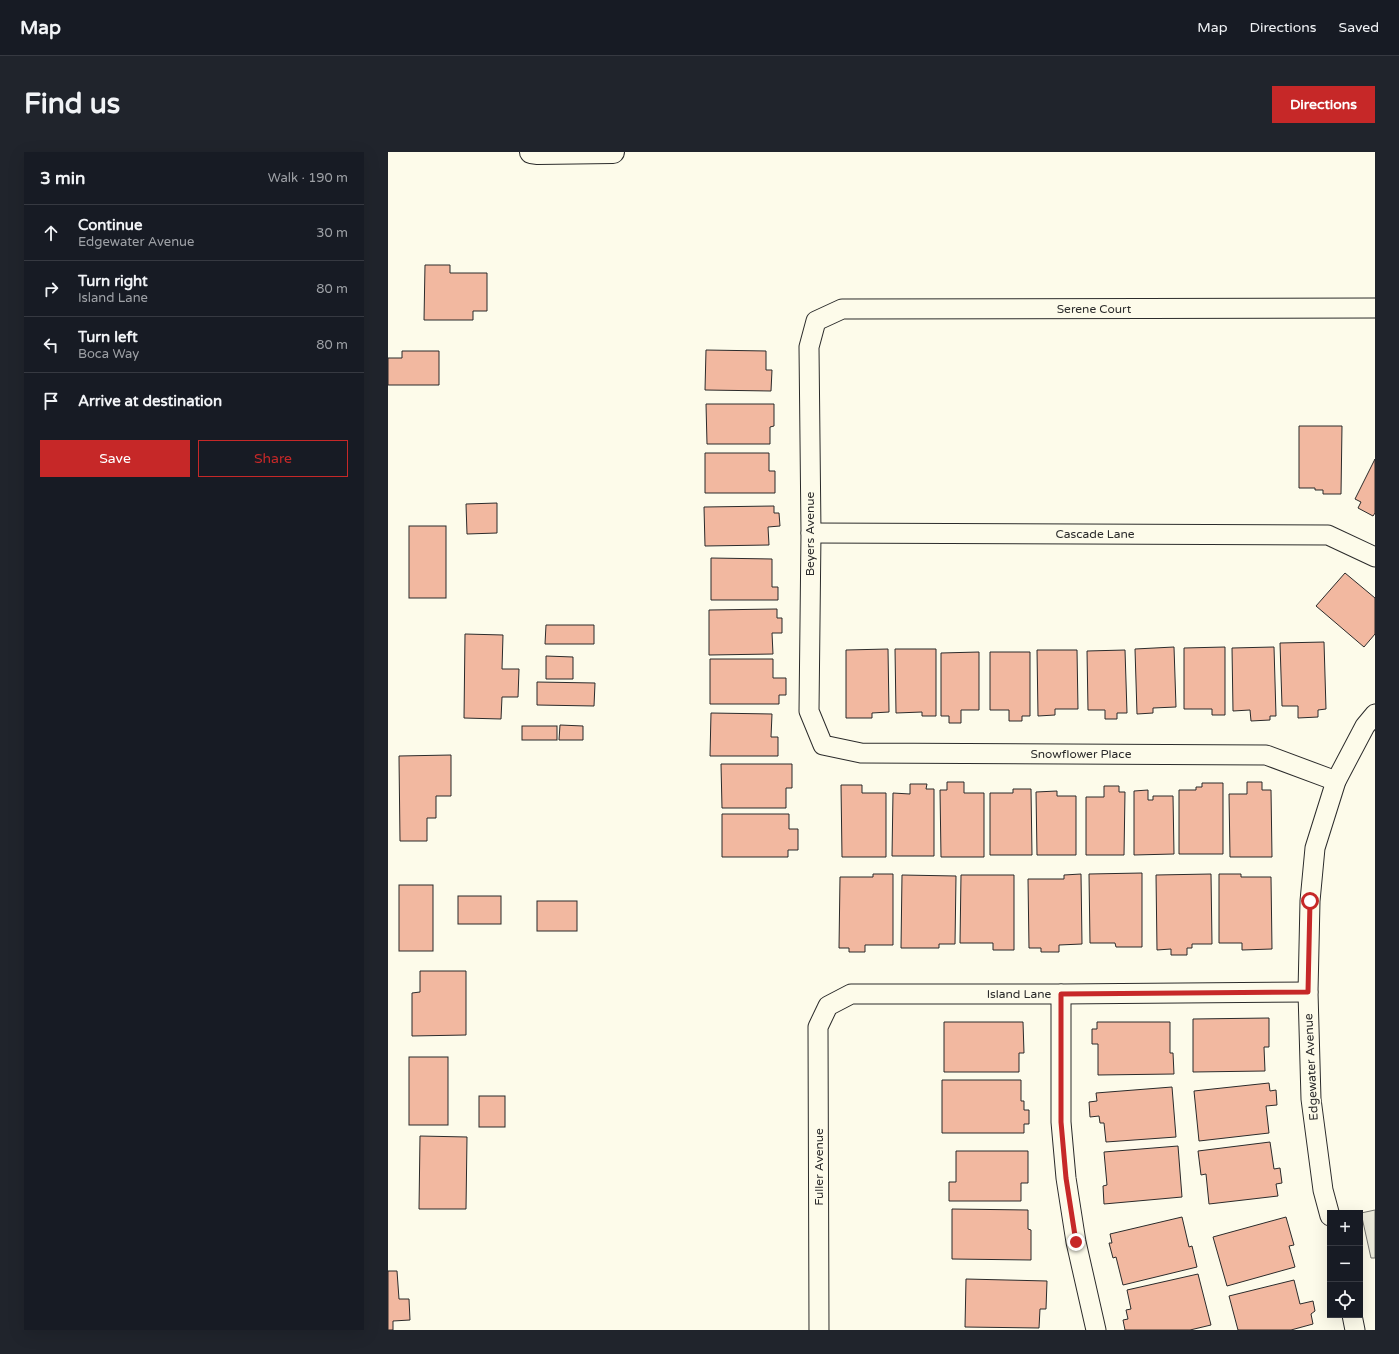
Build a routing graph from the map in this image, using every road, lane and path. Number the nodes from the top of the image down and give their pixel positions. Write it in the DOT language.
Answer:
graph roads {
  1 [pos="531,152"];
  2 [pos="613,152"];
  3 [pos="1375,308"];
  4 [pos="816,321"];
  5 [pos="811,533"];
  6 [pos="1375,557"];
  7 [pos="1375,714"];
  8 [pos="823,745"];
  9 [pos="1336,781"];
  10 [pos="1308,992"];
  11 [pos="1061,994"];
  12 [pos="828,1006"];
  13 [pos="1328,1210"];
  14 [pos="1353,1318"];
  15 [pos="819,1330"];
  16 [pos="1096,1330"];
  17 [pos="1355,1330"];
  1 -- 2 [label="main road"];
  3 -- 4 [label="street, Serene Court"];
  4 -- 5 [label="street, Beyers Avenue"];
  5 -- 6 [label="street, Cascade Lane"];
  5 -- 8 [label="street, Beyers Avenue"];
  7 -- 9 [label="street, Edgewater Avenue"];
  8 -- 9 [label="street, Snowflower Place"];
  9 -- 10 [label="street, Edgewater Avenue"];
  10 -- 11 [label="street, Island Lane"];
  10 -- 13 [label="street, Edgewater Avenue"];
  11 -- 12 [label="street, Island Lane"];
  11 -- 16 [label="street"];
  12 -- 15 [label="street, Fuller Avenue"];
  14 -- 17 [label="street"];
}
